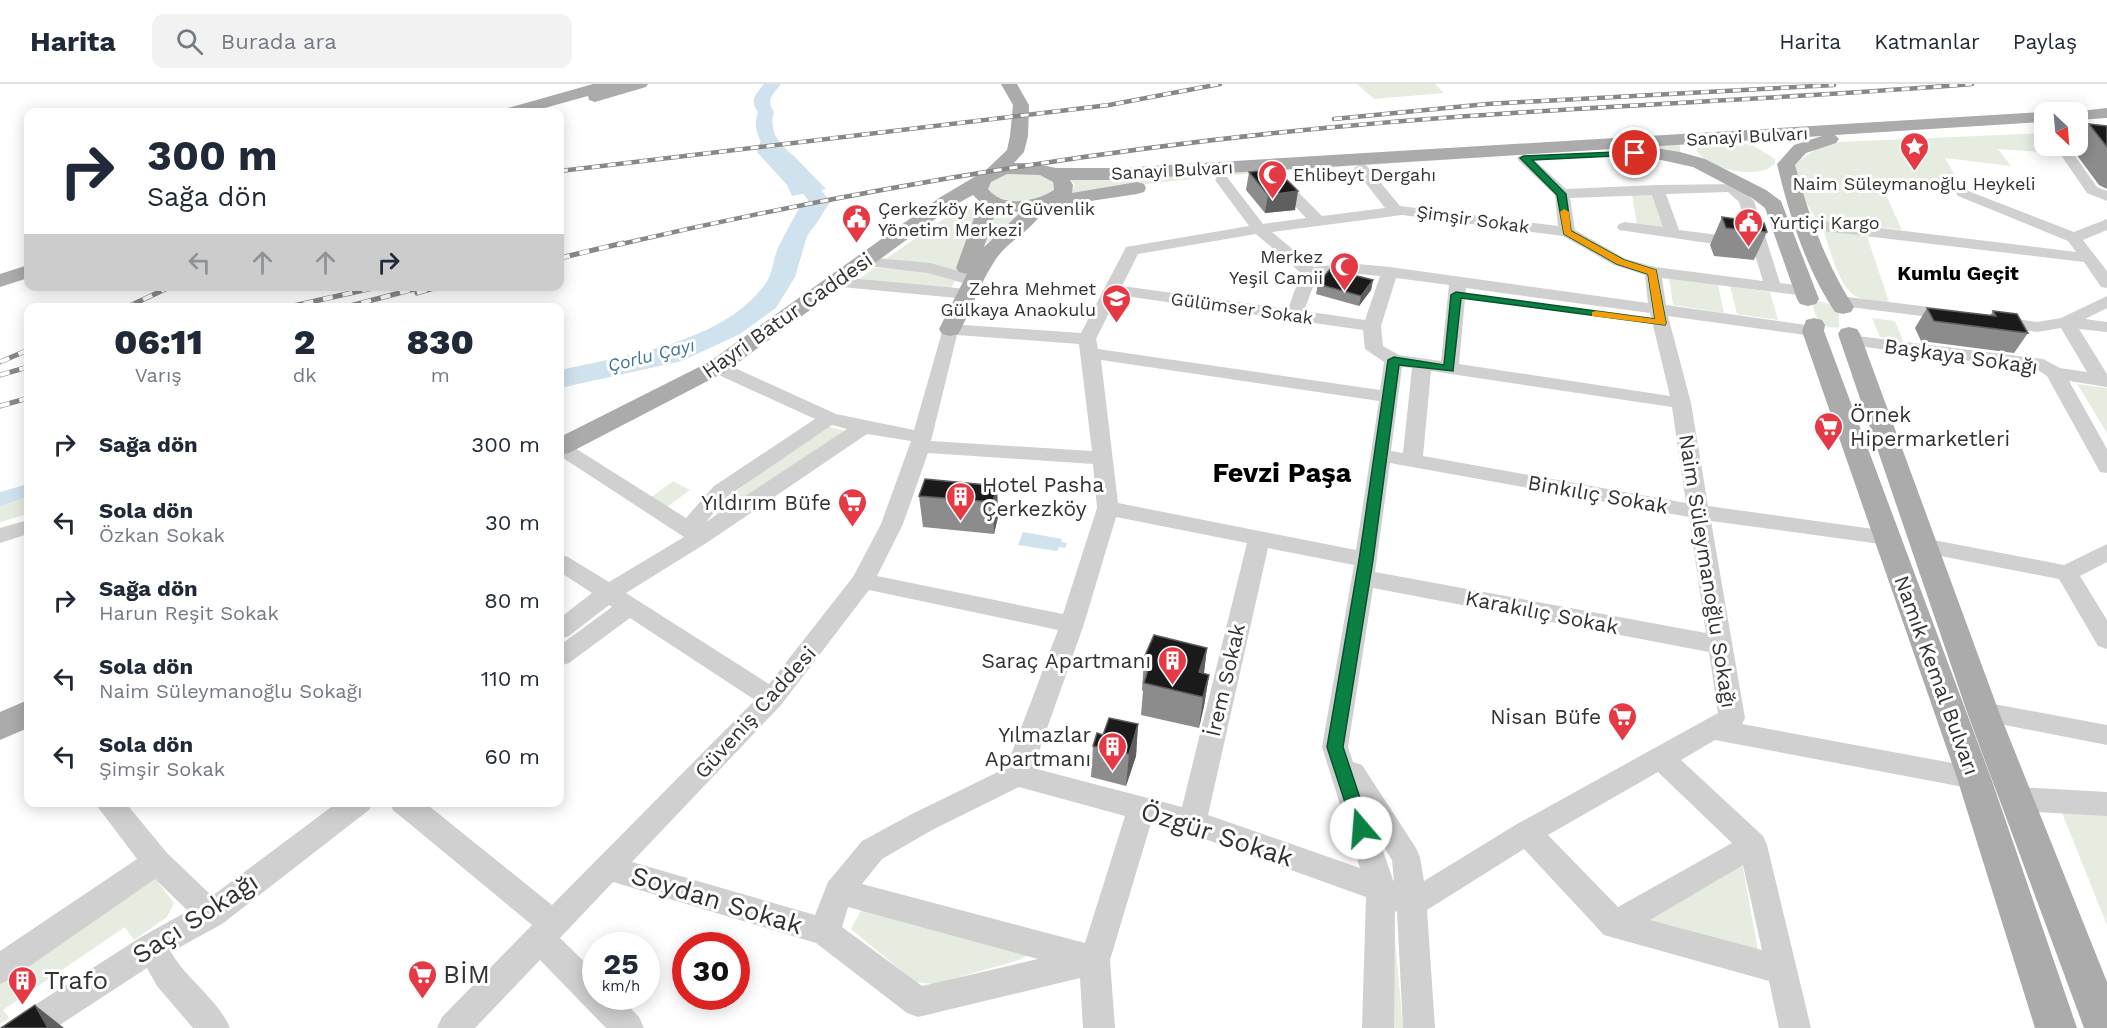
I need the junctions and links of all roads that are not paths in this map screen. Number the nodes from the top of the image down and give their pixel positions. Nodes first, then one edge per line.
1 (611, 84) edge
2 (640, 84) edge
3 (1009, 84) edge
4 (1020, 84) edge
5 (528, 108) edge
6 (558, 108) edge
7 (2107, 113) edge
8 (2088, 114) edge
9 (2034, 118) edge
10 (2107, 121) edge
11 (2088, 122) edge
12 (2034, 125) edge
13 (1711, 137) junction
14 (2069, 156) edge
15 (1524, 158) junction
16 (1699, 163) junction
17 (1786, 164) junction
18 (1361, 168) junction
19 (1053, 174) junction
20 (1273, 175) junction
21 (986, 178) junction
22 (1222, 180) junction
23 (1657, 189) junction
24 (1963, 193) dead end
25 (1562, 194) junction
26 (2107, 197) edge
27 (993, 202) junction
28 (1042, 203) junction
29 (1396, 211) junction
30 (1318, 221) junction
31 (1806, 224) junction
32 (2107, 224) edge
33 (1623, 227) junction
34 (1259, 229) junction
35 (1567, 232) junction
36 (1673, 234) junction
37 (2074, 238) junction
38 (1760, 245) junction
39 (885, 246) junction
40 (2087, 258) junction
41 (865, 262) junction
42 (24, 263) edge
43 (0, 272) edge
44 (24, 272) edge
45 (1310, 272) junction
46 (1390, 272) junction
47 (1653, 272) junction
48 (0, 281) edge
49 (837, 282) junction
50 (2107, 283) edge
51 (960, 286) junction
52 (1457, 288) junction
53 (1111, 289) junction
54 (1800, 299) junction
55 (2107, 301) edge
56 (1842, 309) junction
57 (1294, 315) junction
58 (1659, 317) junction
59 (2066, 322) junction
60 (2020, 324) junction
61 (1372, 326) junction
62 (2107, 327) edge
63 (950, 329) junction
64 (1088, 346) junction
65 (1394, 360) junction
66 (1422, 365) junction
67 (717, 367) junction
68 (1449, 369) junction
69 (2049, 369) junction
70 (2104, 381) edge
71 (1389, 397) junction
72 (1681, 403) junction
73 (829, 418) junction
74 (863, 427) junction
75 (921, 441) junction
76 (564, 445) edge
77 (564, 450) edge
78 (1381, 455) junction
79 (1103, 458) junction
80 (1413, 461) junction
81 (2107, 467) edge
82 (1108, 508) junction
83 (1699, 512) junction
84 (24, 528) edge
85 (694, 533) junction
86 (0, 536) edge
87 (1259, 538) junction
88 (1888, 538) junction
89 (1923, 546) junction
90 (2107, 552) edge
91 (564, 565) edge
92 (1365, 569) junction
93 (2067, 573) junction
94 (863, 580) junction
95 (607, 594) junction
96 (630, 606) junction
97 (1072, 624) junction
98 (564, 627) edge
99 (2107, 640) edge
100 (1720, 645) junction
101 (564, 654) edge
102 (772, 698) junction
103 (1983, 712) junction
104 (24, 715) edge
105 (0, 727) edge
106 (1713, 729) junction
107 (2107, 735) edge
108 (1335, 747) junction
109 (1662, 759) junction
110 (1017, 775) junction
111 (1974, 778) junction
112 (2017, 799) junction
113 (2107, 804) edge
114 (112, 807) edge
115 (352, 807) edge
116 (409, 807) edge
117 (1141, 808) junction
118 (1192, 822) junction
119 (1527, 833) junction
120 (1753, 845) junction
121 (157, 862) junction
122 (609, 868) junction
123 (1381, 889) junction
124 (838, 891) junction
125 (1412, 904) junction
126 (211, 914) junction
127 (1615, 925) junction
128 (548, 931) junction
129 (825, 932) junction
130 (152, 947) junction
131 (1095, 960) junction
132 (0, 969) edge
133 (1781, 970) junction
134 (582, 976) edge
135 (611, 1010) edge
136 (27, 1028) edge
137 (214, 1028) edge
138 (453, 1028) edge
139 (628, 1028) edge
140 (1099, 1028) edge
141 (1378, 1028) edge
142 (1419, 1028) edge
143 (1795, 1028) edge
144 (2056, 1028) edge
145 (2104, 1028) edge

1 - 5 main road
2 - 6 main road
3 - 21 main road
4 - 19 main road
7 - 8 main road
9 - 13 main road, Sanayi Bulvarı
10 - 11 main road
12 - 17 main road, Sanayi Bulvarı
13 - 16 main road
13 - 17 main road
13 - 19 main road, Sanayi Bulvarı
14 - 26 street
15 - 16 main road, Sanayi Bulvarı
15 - 18 main road, Sanayi Bulvarı
15 - 25 street
16 - 17 main road, Sanayi Bulvarı
16 - 54 main road, Namık Kemal Bulvarı
17 - 31 main road, Namık Kemal Bulvarı
18 - 20 main road, Sanayi Bulvarı
18 - 29 street
19 - 21 main road, Sanayi Bulvarı
19 - 28 main road, Güveniş Caddesi
20 - 22 main road, Sanayi Bulvarı
20 - 30 street
21 - 27 main road
21 - 39 main road, Hayri Batur Caddesi
22 - 28 main road, Sanayi Bulvarı
22 - 34 street
23 - 33 street
23 - 36 street
23 - 38 street
24 - 37 street
25 - 33 street
25 - 35 street
27 - 28 main road, Sanayi Bulvarı
27 - 39 main road, Hayri Batur Caddesi
27 - 51 main road, Güveniş Caddesi
28 - 63 main road, Güveniş Caddesi
29 - 30 street, Şimşir Sokak
29 - 35 street, Şimşir Sokak
30 - 34 street, Şimşir Sokak
31 - 40 street
31 - 56 main road, Namık Kemal Bulvarı
32 - 37 street
33 - 35 street, Şimşir Sokak
33 - 36 street
33 - 47 street, Şimşir Sokak
34 - 45 street
34 - 53 street, Şimşir Sokak
36 - 38 street
37 - 40 street
38 - 54 street
39 - 41 main road, Hayri Batur Caddesi
40 - 50 street
41 - 49 main road, Hayri Batur Caddesi
41 - 51 street
42 - 43 main road
44 - 48 main road
45 - 46 street
45 - 57 street
46 - 52 street
46 - 61 street
47 - 54 street, Şimşir Sokak
47 - 58 street, Naim Süleymanoğlu Sokağı
49 - 51 street
49 - 67 main road, Hayri Batur Caddesi
51 - 63 main road, Güveniş Caddesi
52 - 58 street
52 - 68 street
53 - 57 street, Gülümser Sokak
53 - 64 street
54 - 56 main road
54 - 56 main road
54 - 58 street
54 - 88 main road, Namık Kemal Bulvarı
55 - 59 street
56 - 60 street
56 - 69 street, Başkaya Sokağı
56 - 89 main road, Namık Kemal Bulvarı
57 - 61 street, Gülümser Sokak
58 - 72 street, Naim Süleymanoğlu Sokağı
59 - 60 street
59 - 62 street
59 - 70 street
60 - 69 street
61 - 65 street
63 - 64 street
63 - 75 street, Güveniş Caddesi
64 - 71 street
64 - 79 street
65 - 66 street
65 - 71 street
66 - 68 street
66 - 80 street
67 - 73 street
67 - 76 main road, Hayri Batur Caddesi
68 - 72 street
69 - 70 street, Başkaya Sokağı
69 - 81 street
71 - 78 street
72 - 83 street, Naim Süleymanoğlu Sokağı
73 - 74 street
73 - 85 street
74 - 75 street
74 - 85 street
75 - 79 street
75 - 94 street, Güveniş Caddesi
77 - 85 street
78 - 80 street, Binkılıç Sokak
78 - 92 street
79 - 82 street
80 - 83 street, Binkılıç Sokak
82 - 87 street, Karakılıç Sokak
82 - 97 street
83 - 88 street, Binkılıç Sokak
83 - 100 street, Naim Süleymanoğlu Sokağı
84 - 86 street
85 - 95 street
87 - 92 street, Karakılıç Sokak
87 - 118 street, İrem Sokak
88 - 111 main road, Namık Kemal Bulvarı
89 - 93 street
89 - 103 main road, Namık Kemal Bulvarı
90 - 93 street
91 - 95 street
92 - 100 street, Karakılıç Sokak
92 - 108 street
93 - 99 street
94 - 97 street
94 - 102 street, Güveniş Caddesi
95 - 96 street
95 - 98 street
96 - 101 street
96 - 102 street
97 - 110 street
100 - 106 street, Naim Süleymanoğlu Sokağı
102 - 122 street, Güveniş Caddesi
103 - 107 street
103 - 112 main road, Namık Kemal Bulvarı
104 - 105 main road
106 - 109 street, Naim Süleymanoğlu Sokağı
106 - 111 street
108 - 123 street
108 - 125 street
109 - 119 street, Naim Süleymanoğlu Sokağı
109 - 120 street
110 - 117 street, Özgür Sokak
110 - 124 street
111 - 144 main road, Namık Kemal Bulvarı
112 - 113 street
112 - 145 main road, Namık Kemal Bulvarı
114 - 121 street
115 - 126 street, Saçı Sokağı
116 - 128 street
117 - 118 street, Özgür Sokak
117 - 131 street
118 - 123 street, Özgür Sokak
119 - 125 street, Naim Süleymanoğlu Sokağı
119 - 127 street
120 - 127 street
120 - 133 street
121 - 126 street
121 - 132 street
122 - 128 street, Güveniş Caddesi
122 - 129 street, Soydan Sokak
123 - 125 street, Özgür Sokak
123 - 141 street
124 - 129 street
124 - 131 street
125 - 142 street
126 - 130 street, Saçı Sokağı
127 - 133 street
128 - 134 street
128 - 138 street, Güveniş Caddesi
129 - 131 street
130 - 136 street, Saçı Sokağı
130 - 137 street
131 - 140 street
133 - 143 street
135 - 139 street

